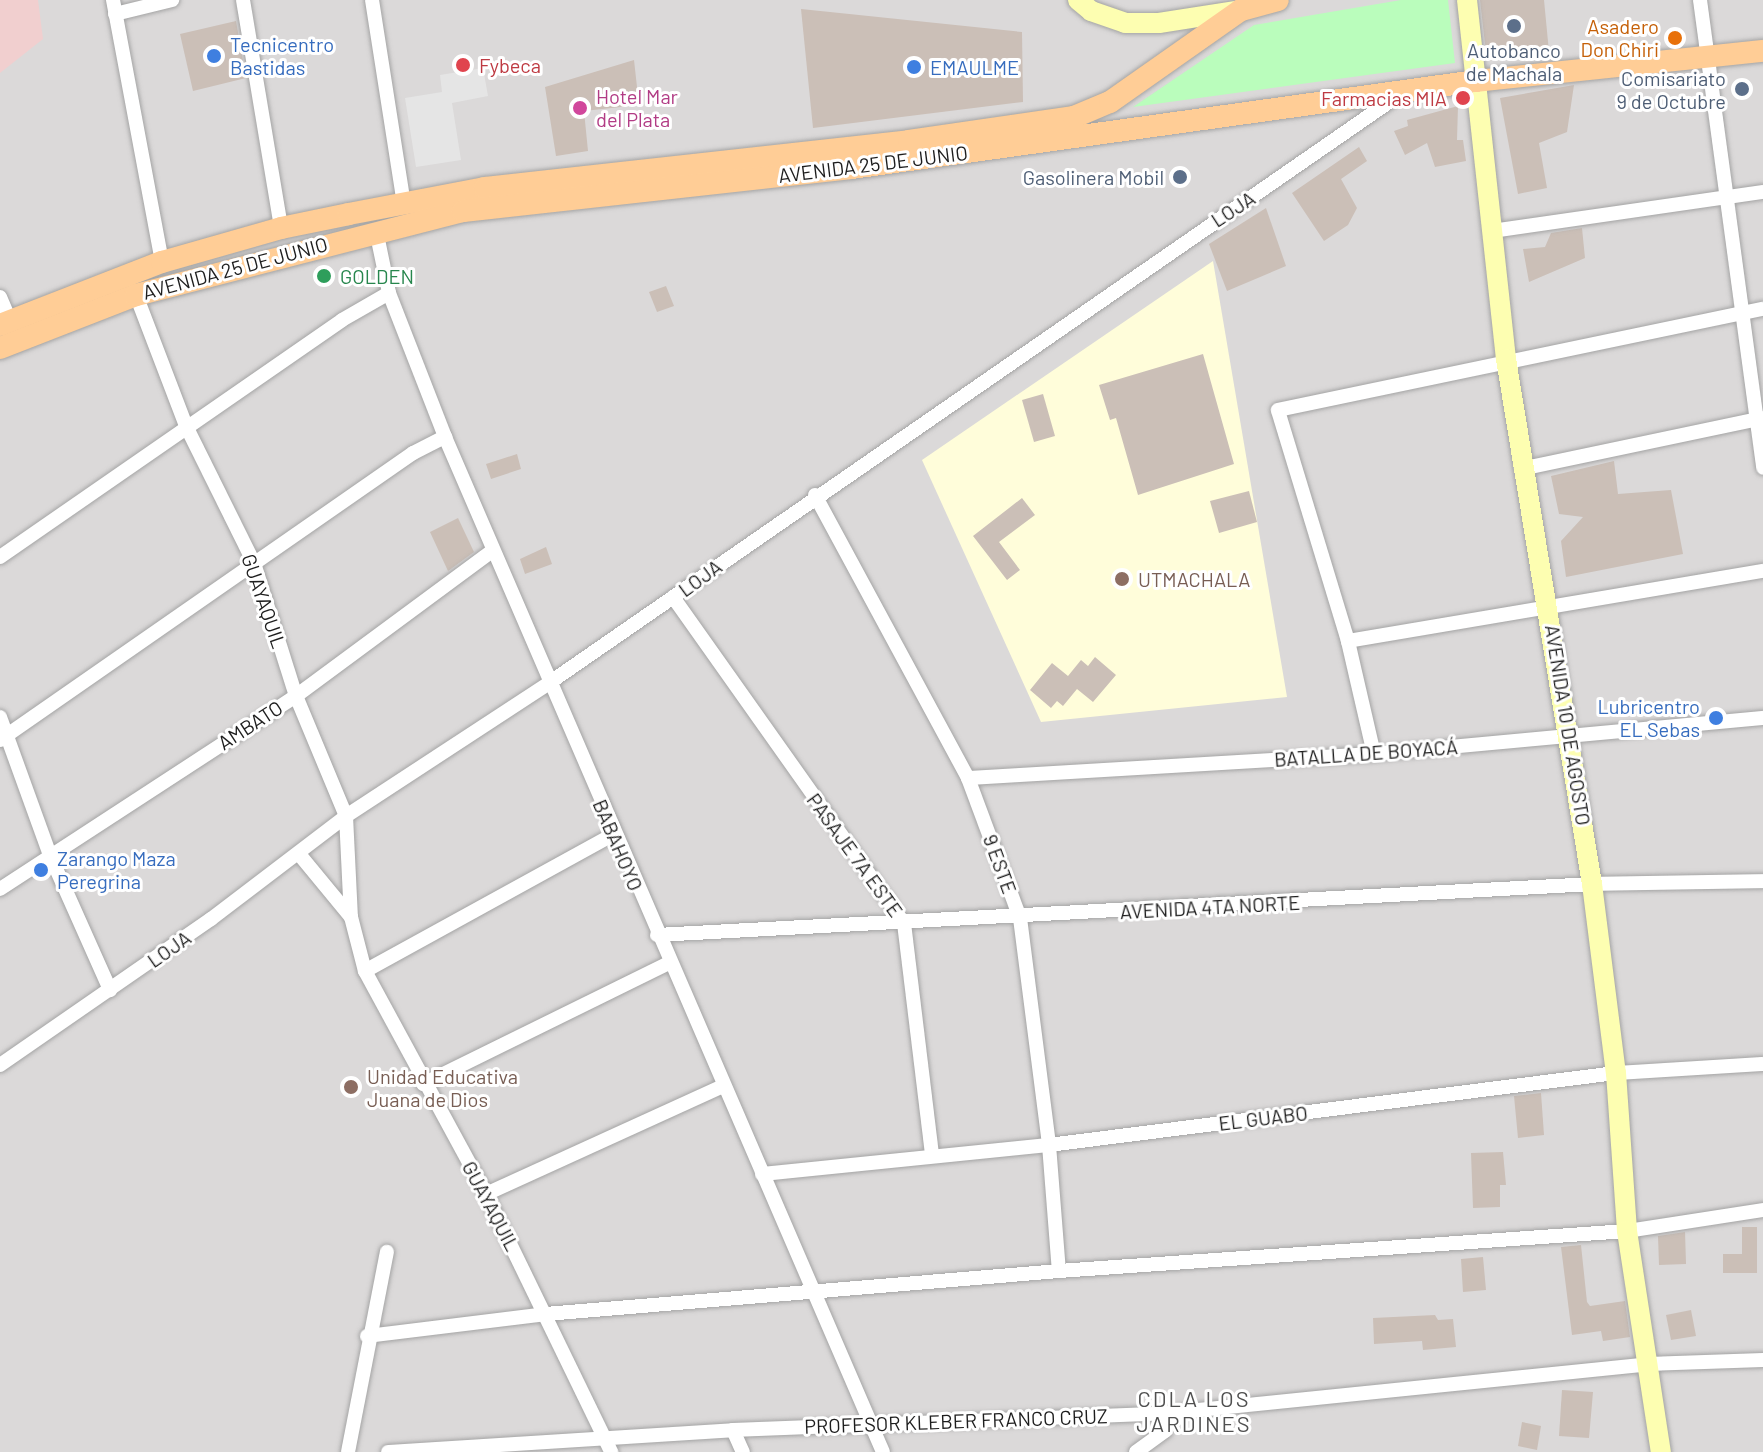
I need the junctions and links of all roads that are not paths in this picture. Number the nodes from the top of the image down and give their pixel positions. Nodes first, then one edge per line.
1 (172, 0) edge
2 (243, 0) edge
3 (372, 0) edge
4 (1078, 0) edge
5 (1278, 0) edge
6 (1467, 0) edge
7 (1700, 0) edge
8 (114, 7) edge
9 (1241, 10) junction
10 (1763, 51) edge
11 (1706, 58) junction
12 (1476, 81) junction
13 (1402, 93) junction
14 (1763, 192) edge
15 (1725, 198) junction
16 (404, 204) junction
17 (281, 228) junction
18 (376, 230) junction
19 (1492, 231) junction
20 (162, 262) junction
21 (389, 293) junction
22 (136, 295) junction
23 (0, 297) edge
24 (1763, 309) edge
25 (1744, 312) junction
26 (5, 323) edge
27 (0, 348) edge
28 (1506, 359) junction
29 (1760, 419) edge
30 (186, 426) junction
31 (445, 437) junction
32 (1763, 468) edge
33 (1521, 469) junction
34 (815, 495) junction
35 (493, 550) junction
36 (0, 557) edge
37 (254, 563) junction
38 (1763, 571) edge
39 (673, 597) junction
40 (1549, 603) junction
41 (1348, 641) junction
42 (549, 683) junction
43 (296, 696) junction
44 (0, 717) edge
45 (1763, 718) edge
46 (1569, 736) junction
47 (3, 738) edge
48 (1374, 754) junction
49 (968, 778) junction
50 (346, 816) junction
51 (614, 834) junction
52 (299, 854) junction
53 (50, 855) junction
54 (1763, 881) edge
55 (1592, 884) junction
56 (0, 889) edge
57 (351, 917) junction
58 (1020, 918) junction
59 (904, 923) junction
60 (657, 935) junction
61 (669, 963) junction
62 (365, 971) junction
63 (110, 990) junction
64 (1763, 1064) edge
65 (0, 1065) edge
66 (1616, 1073) junction
67 (423, 1084) junction
68 (721, 1087) junction
69 (1049, 1145) junction
70 (932, 1154) junction
71 (762, 1174) junction
72 (486, 1194) junction
73 (1763, 1210) edge
74 (1627, 1231) junction
75 (387, 1252) dead end
76 (1059, 1271) junction
77 (816, 1292) junction
78 (546, 1314) junction
79 (367, 1336) junction
80 (1763, 1360) edge
81 (1648, 1364) junction
82 (1159, 1414) junction
83 (872, 1425) junction
84 (733, 1430) junction
85 (604, 1437) junction
86 (348, 1452) edge
87 (388, 1452) edge
88 (611, 1452) edge
89 (743, 1452) edge
90 (883, 1452) edge
91 (1136, 1452) edge
92 (1661, 1452) edge

1 - 8 street
2 - 17 street
3 - 16 street
4 - 9 street
5 - 9 main road, AVENIDA 25 DE JUNIO
6 - 12 street, AVENIDA 10 DE AGOSTO
7 - 11 street
8 - 20 street
9 - 16 main road, AVENIDA 25 DE JUNIO
10 - 11 main road, AVENIDA 25 DE JUNIO
11 - 12 main road, AVENIDA 25 DE JUNIO
11 - 15 street
12 - 13 main road, AVENIDA 25 DE JUNIO
12 - 19 street, AVENIDA 10 DE AGOSTO
13 - 18 main road, AVENIDA 25 DE JUNIO
13 - 34 street, LOJA
14 - 15 street
15 - 19 street
15 - 25 street
16 - 17 main road, AVENIDA 25 DE JUNIO
17 - 20 main road, AVENIDA 25 DE JUNIO
18 - 21 street, BABAHOYO
18 - 22 main road, AVENIDA 25 DE JUNIO
19 - 28 street, AVENIDA 10 DE AGOSTO
20 - 26 main road, AVENIDA 25 DE JUNIO
21 - 30 street
21 - 31 street, BABAHOYO
22 - 27 main road, AVENIDA 25 DE JUNIO
22 - 30 street, GUAYAQUIL
23 - 26 street
24 - 25 street
25 - 28 street
25 - 29 street
28 - 33 street, AVENIDA 10 DE AGOSTO
28 - 41 street
29 - 32 street
29 - 33 street
30 - 36 street
30 - 37 street, GUAYAQUIL
31 - 35 street, BABAHOYO
31 - 37 street
33 - 40 street, AVENIDA 10 DE AGOSTO
34 - 39 street, LOJA
34 - 49 street, 9 ESTE
35 - 42 street, BABAHOYO
35 - 43 street, AMBATO
37 - 43 street, GUAYAQUIL
37 - 47 street
38 - 40 street
39 - 42 street, LOJA
39 - 59 street, PASAJE 7A ESTE
40 - 41 street
40 - 46 street, AVENIDA 10 DE AGOSTO
41 - 48 street
42 - 50 street, LOJA
42 - 51 street, BABAHOYO
43 - 50 street, GUAYAQUIL
43 - 53 street, AMBATO
44 - 47 street
45 - 46 street, BATALLA DE BOYACÁ
46 - 48 street, BATALLA DE BOYACÁ
46 - 55 street, AVENIDA 10 DE AGOSTO
47 - 53 street
48 - 49 street, BATALLA DE BOYACÁ
49 - 58 street, 9 ESTE
50 - 52 street, LOJA
50 - 57 street, GUAYAQUIL
51 - 60 street, BABAHOYO
51 - 62 street
52 - 57 street, GUAYAQUIL
52 - 63 street, LOJA
53 - 56 street, AMBATO
53 - 63 street
54 - 55 street, AVENIDA 4TA NORTE
55 - 58 street, AVENIDA 4TA NORTE
55 - 66 street, AVENIDA 10 DE AGOSTO
57 - 62 street, GUAYAQUIL
58 - 59 street, AVENIDA 4TA NORTE
58 - 69 street, 9 ESTE
59 - 60 street, AVENIDA 4TA NORTE
59 - 70 street, PASAJE 7A ESTE
60 - 61 street, BABAHOYO
61 - 67 street
61 - 68 street, BABAHOYO
62 - 67 street, GUAYAQUIL
63 - 65 street, LOJA
64 - 66 street, EL GUABO
66 - 69 street, EL GUABO
66 - 74 street, AVENIDA 10 DE AGOSTO
67 - 72 street, GUAYAQUIL
68 - 71 street, BABAHOYO
68 - 72 street
69 - 70 street, EL GUABO
69 - 76 street, 9 ESTE
70 - 71 street, EL GUABO
71 - 77 street, BABAHOYO
72 - 78 street, GUAYAQUIL
73 - 74 street
74 - 76 street
74 - 81 street, AVENIDA 10 DE AGOSTO
75 - 79 street
76 - 77 street
77 - 78 street
77 - 83 street, BABAHOYO
78 - 79 street
78 - 85 street, GUAYAQUIL
79 - 86 street
80 - 81 street, PROFESOR KLEBER FRANCO CRUZ
81 - 82 street, PROFESOR KLEBER FRANCO CRUZ
81 - 92 street, AVENIDA 10 DE AGOSTO
82 - 83 street, PROFESOR KLEBER FRANCO CRUZ
82 - 91 street
83 - 84 street, PROFESOR KLEBER FRANCO CRUZ
83 - 90 street, BABAHOYO
84 - 85 street, PROFESOR KLEBER FRANCO CRUZ
84 - 89 street
85 - 87 street, PROFESOR KLEBER FRANCO CRUZ
85 - 88 street, GUAYAQUIL

